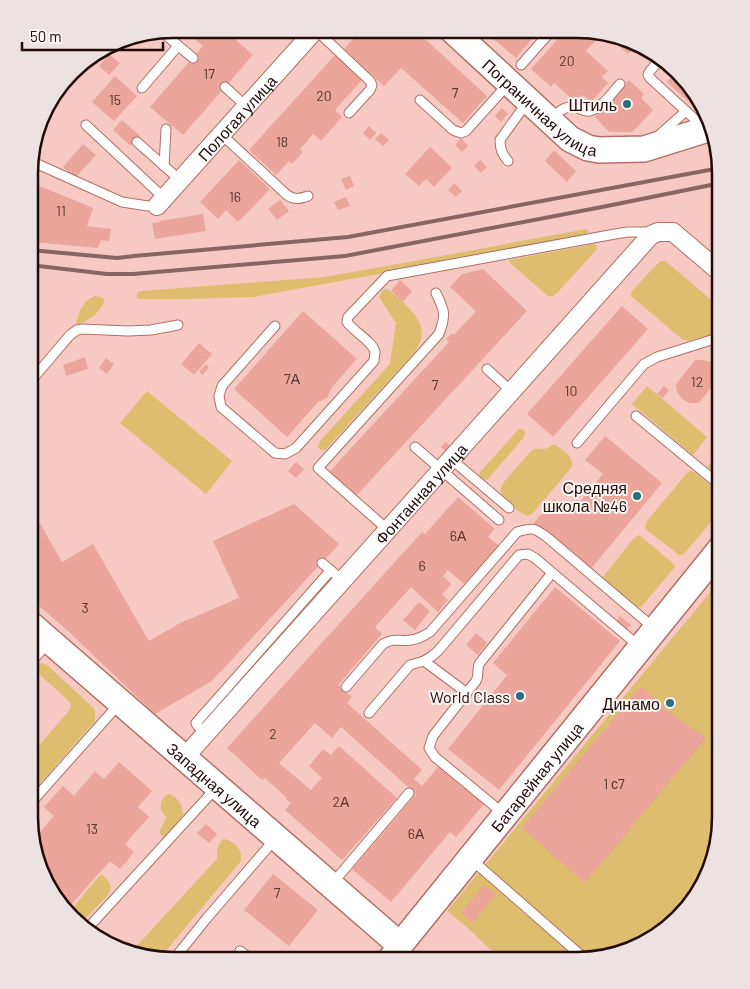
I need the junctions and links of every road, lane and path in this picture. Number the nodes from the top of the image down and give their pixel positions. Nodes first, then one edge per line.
1 (169, 38) edge
2 (305, 38) edge
3 (319, 38) edge
4 (463, 38) edge
5 (545, 38) edge
6 (178, 46) junction
7 (193, 58) dead end
8 (657, 63) edge
9 (515, 74) junction
10 (620, 84) dead end
11 (226, 87) dead end
12 (142, 88) dead end
13 (420, 100) dead end
14 (529, 101) junction
15 (247, 106) junction
16 (686, 111) junction
17 (349, 113) dead end
18 (550, 120) junction
19 (703, 123) edge
20 (86, 125) dead end
21 (166, 129) dead end
22 (705, 130) edge
23 (221, 134) junction
24 (137, 142) dead end
25 (644, 149) junction
26 (508, 161) dead end
27 (38, 164) edge
28 (164, 166) junction
29 (180, 180) junction
30 (308, 196) dead end
31 (160, 202) junction
32 (658, 232) junction
33 (712, 258) edge
34 (436, 293) dead end
35 (178, 325) dead end
36 (275, 326) dead end
37 (712, 340) edge
38 (487, 369) dead end
39 (38, 373) edge
40 (511, 391) junction
41 (636, 416) dead end
42 (576, 443) dead end
43 (415, 447) dead end
44 (446, 464) junction
45 (712, 479) edge
46 (509, 508) dead end
47 (499, 520) dead end
48 (388, 530) junction
49 (712, 559) edge
50 (322, 563) dead end
51 (552, 573) junction
52 (337, 576) junction
53 (38, 631) edge
54 (648, 638) junction
55 (50, 641) junction
56 (38, 655) edge
57 (424, 661) junction
58 (346, 687) dead end
59 (466, 693) junction
60 (119, 701) junction
61 (369, 713) dead end
62 (184, 758) junction
63 (217, 786) junction
64 (409, 793) dead end
65 (38, 795) edge
66 (505, 815) junction
67 (276, 838) junction
68 (470, 858) junction
69 (331, 885) junction
70 (91, 924) edge
71 (181, 952) edge
72 (394, 952) edge
73 (578, 952) edge

1 - 6 lane
2 - 15 street, Пологая улица
3 - 17 lane
4 - 9 main road, Пограничная улица
5 - 9 lane
6 - 7 lane
6 - 12 lane
8 - 16 lane
9 - 13 lane
9 - 14 main road, Пограничная улица
10 - 18 lane
11 - 15 lane
14 - 18 main road, Пограничная улица
14 - 26 lane
15 - 23 street, Пологая улица
16 - 19 lane
16 - 25 lane
18 - 25 main road, Пограничная улица
20 - 31 lane
21 - 28 lane
22 - 25 main road
23 - 29 street, Пологая улица
23 - 30 lane
24 - 28 lane
27 - 31 lane
28 - 29 lane
29 - 31 street, Пологая улица
32 - 33 street
32 - 36 lane
32 - 40 street, Фонтанная улица
34 - 48 lane
35 - 39 lane
37 - 42 lane
38 - 40 lane
40 - 44 street, Фонтанная улица
41 - 45 lane
43 - 44 lane
44 - 46 lane
44 - 47 lane
44 - 48 street, Фонтанная улица
48 - 52 street, Фонтанная улица
49 - 54 main road, Батарейная улица
50 - 52 lane
51 - 54 lane
51 - 57 lane
51 - 59 lane
52 - 62 street, Фонтанная улица
53 - 55 main road, Западная улица
54 - 58 lane
54 - 66 main road, Батарейная улица
55 - 56 lane
55 - 60 main road, Западная улица
57 - 59 lane
57 - 61 lane
59 - 66 lane
60 - 62 main road, Западная улица
60 - 65 lane
62 - 63 main road, Западная улица
63 - 67 main road, Западная улица
63 - 70 lane
64 - 69 lane
66 - 68 main road, Батарейная улица
67 - 69 main road, Западная улица
67 - 71 lane
68 - 72 main road, Батарейная улица
68 - 73 lane
69 - 72 main road, Западная улица

